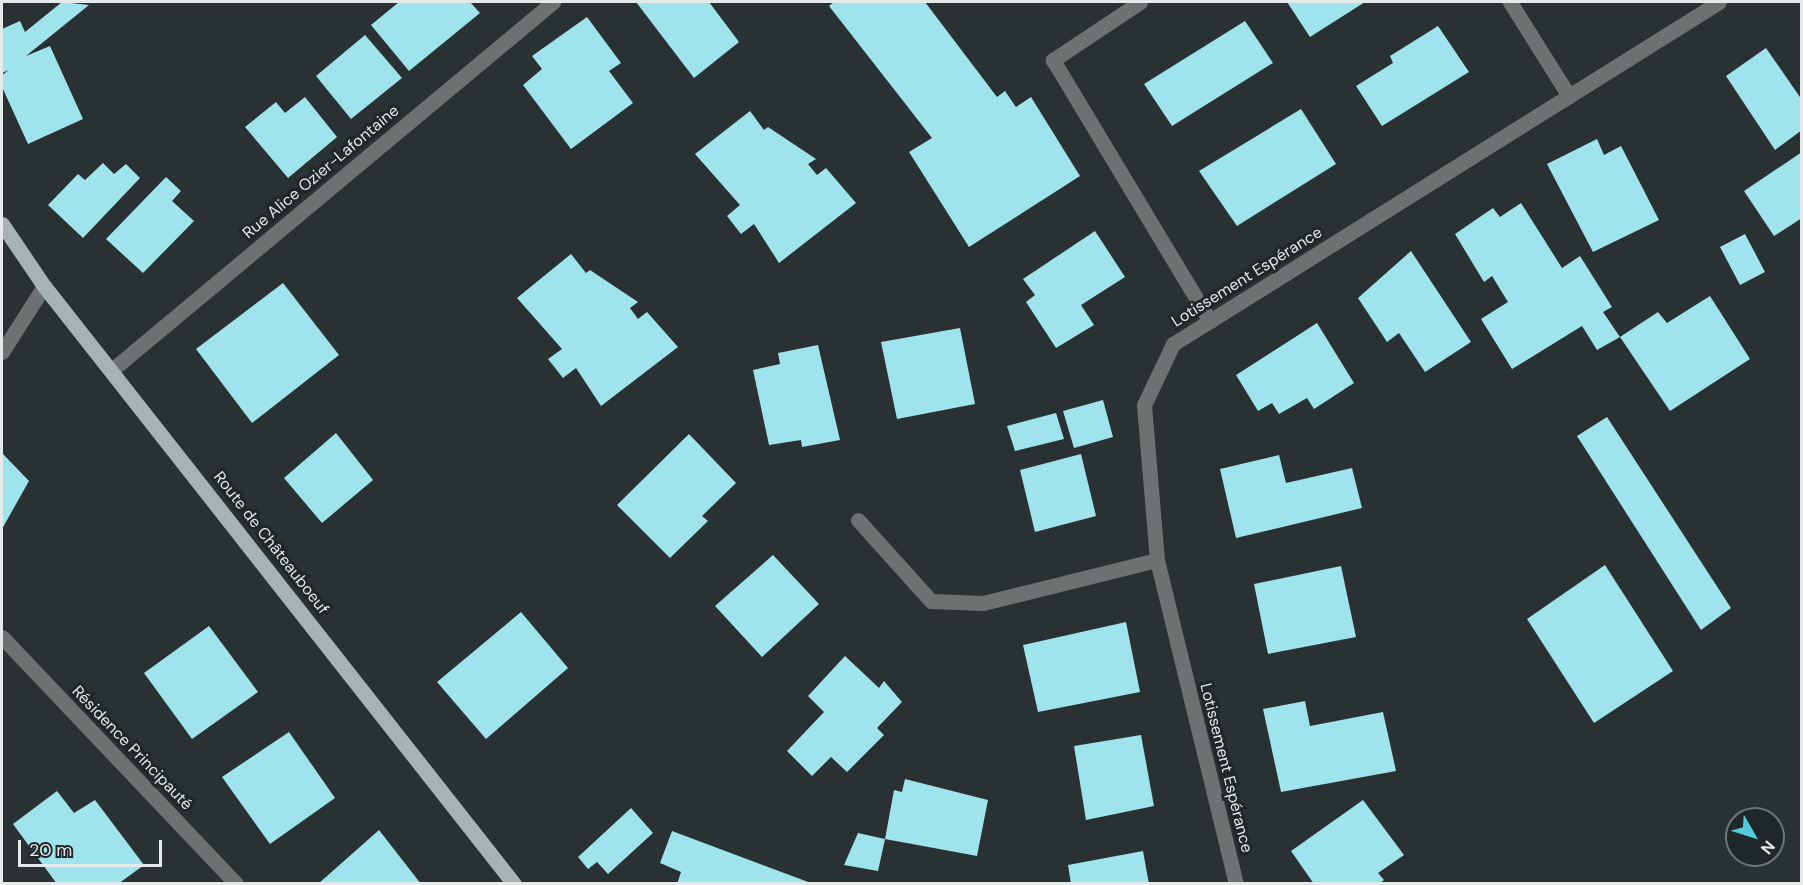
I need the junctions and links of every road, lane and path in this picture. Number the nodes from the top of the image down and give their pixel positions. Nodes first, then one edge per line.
1 (553, 2) edge
2 (1140, 2) edge
3 (1510, 2) edge
4 (1719, 2) edge
5 (1569, 96) junction
6 (2, 224) edge
7 (44, 286) junction
8 (1210, 321) junction
9 (2, 352) edge
10 (113, 369) junction
11 (858, 520) dead end
12 (1157, 560) junction
13 (2, 637) edge
14 (236, 884) edge
15 (514, 884) edge
16 (1236, 884) edge

1 - 10 street, Rue Alice Ozier-Lafontaine
2 - 8 street
3 - 5 street
4 - 5 street, Lotissement Espérance
5 - 8 street, Lotissement Espérance
6 - 7 main road, Route de Châteauboeuf
7 - 9 street
7 - 10 main road, Route de Châteauboeuf
8 - 12 street, Lotissement Espérance
10 - 15 main road, Route de Châteauboeuf
11 - 12 street
12 - 16 street, Lotissement Espérance
13 - 14 street, Résidence Principauté

